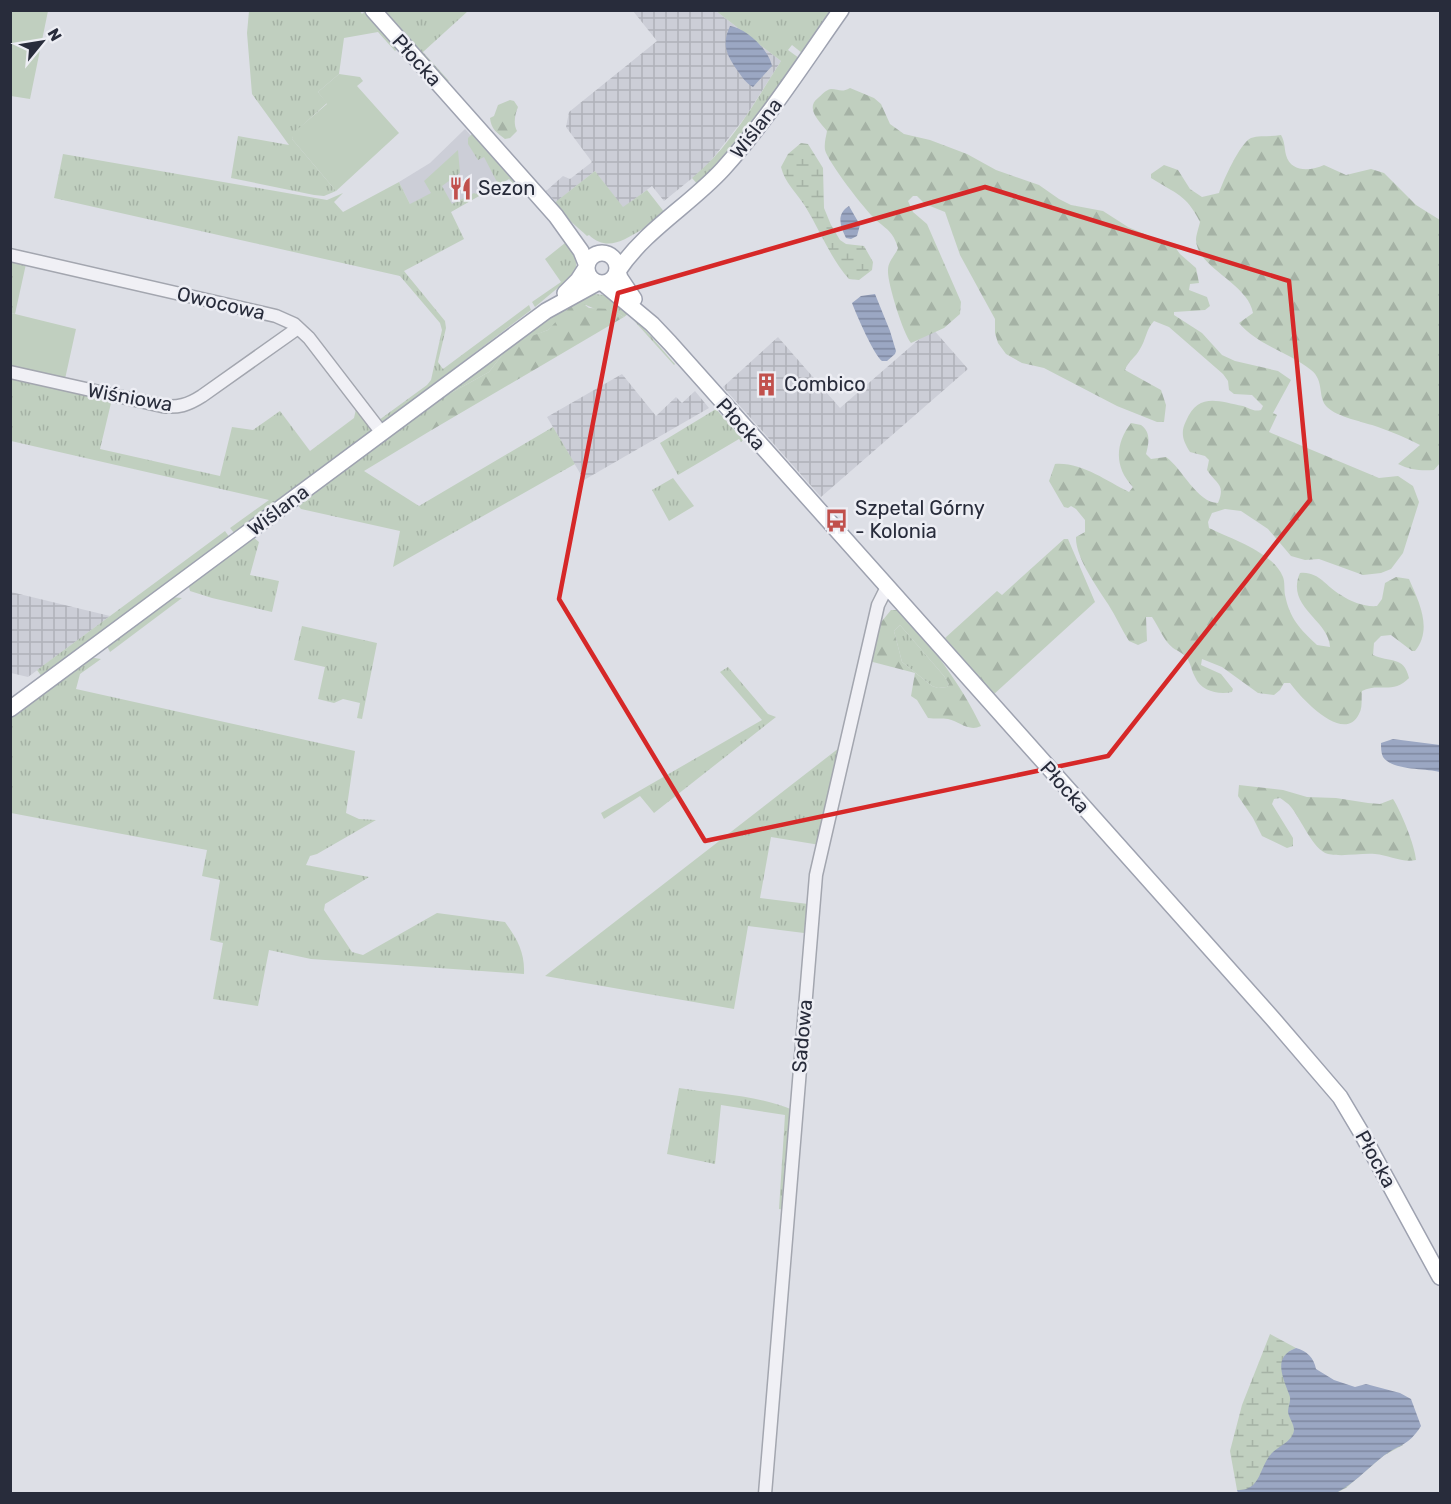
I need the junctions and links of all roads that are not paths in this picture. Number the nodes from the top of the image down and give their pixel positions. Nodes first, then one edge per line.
1 (373, 10) edge
2 (841, 10) edge
3 (556, 216) junction
4 (655, 230) junction
5 (606, 254) junction
6 (10, 255) edge
7 (587, 266) junction
8 (618, 271) junction
9 (601, 283) junction
10 (546, 311) junction
11 (652, 324) junction
12 (298, 328) junction
13 (10, 372) edge
14 (382, 434) junction
15 (887, 587) junction
16 (10, 709) edge
17 (1440, 1277) edge
18 (765, 1494) edge

1 - 3 main road, Płocka
2 - 4 main road, Wiślana
3 - 5 main road, Płocka
3 - 7 main road, Płocka
4 - 5 main road, Wiślana
4 - 8 main road, Wiślana
5 - 7 main road
5 - 8 main road
6 - 12 street, Owocowa
7 - 9 main road
7 - 10 main road, Wiślana
8 - 9 main road
8 - 11 main road, Płocka
9 - 10 main road, Wiślana
9 - 11 main road, Płocka
10 - 14 main road, Wiślana
11 - 15 main road, Płocka
12 - 13 street, Wiśniowa
12 - 14 street, Owocowa
14 - 16 main road, Wiślana
15 - 17 main road, Płocka
15 - 18 street, Sadowa

